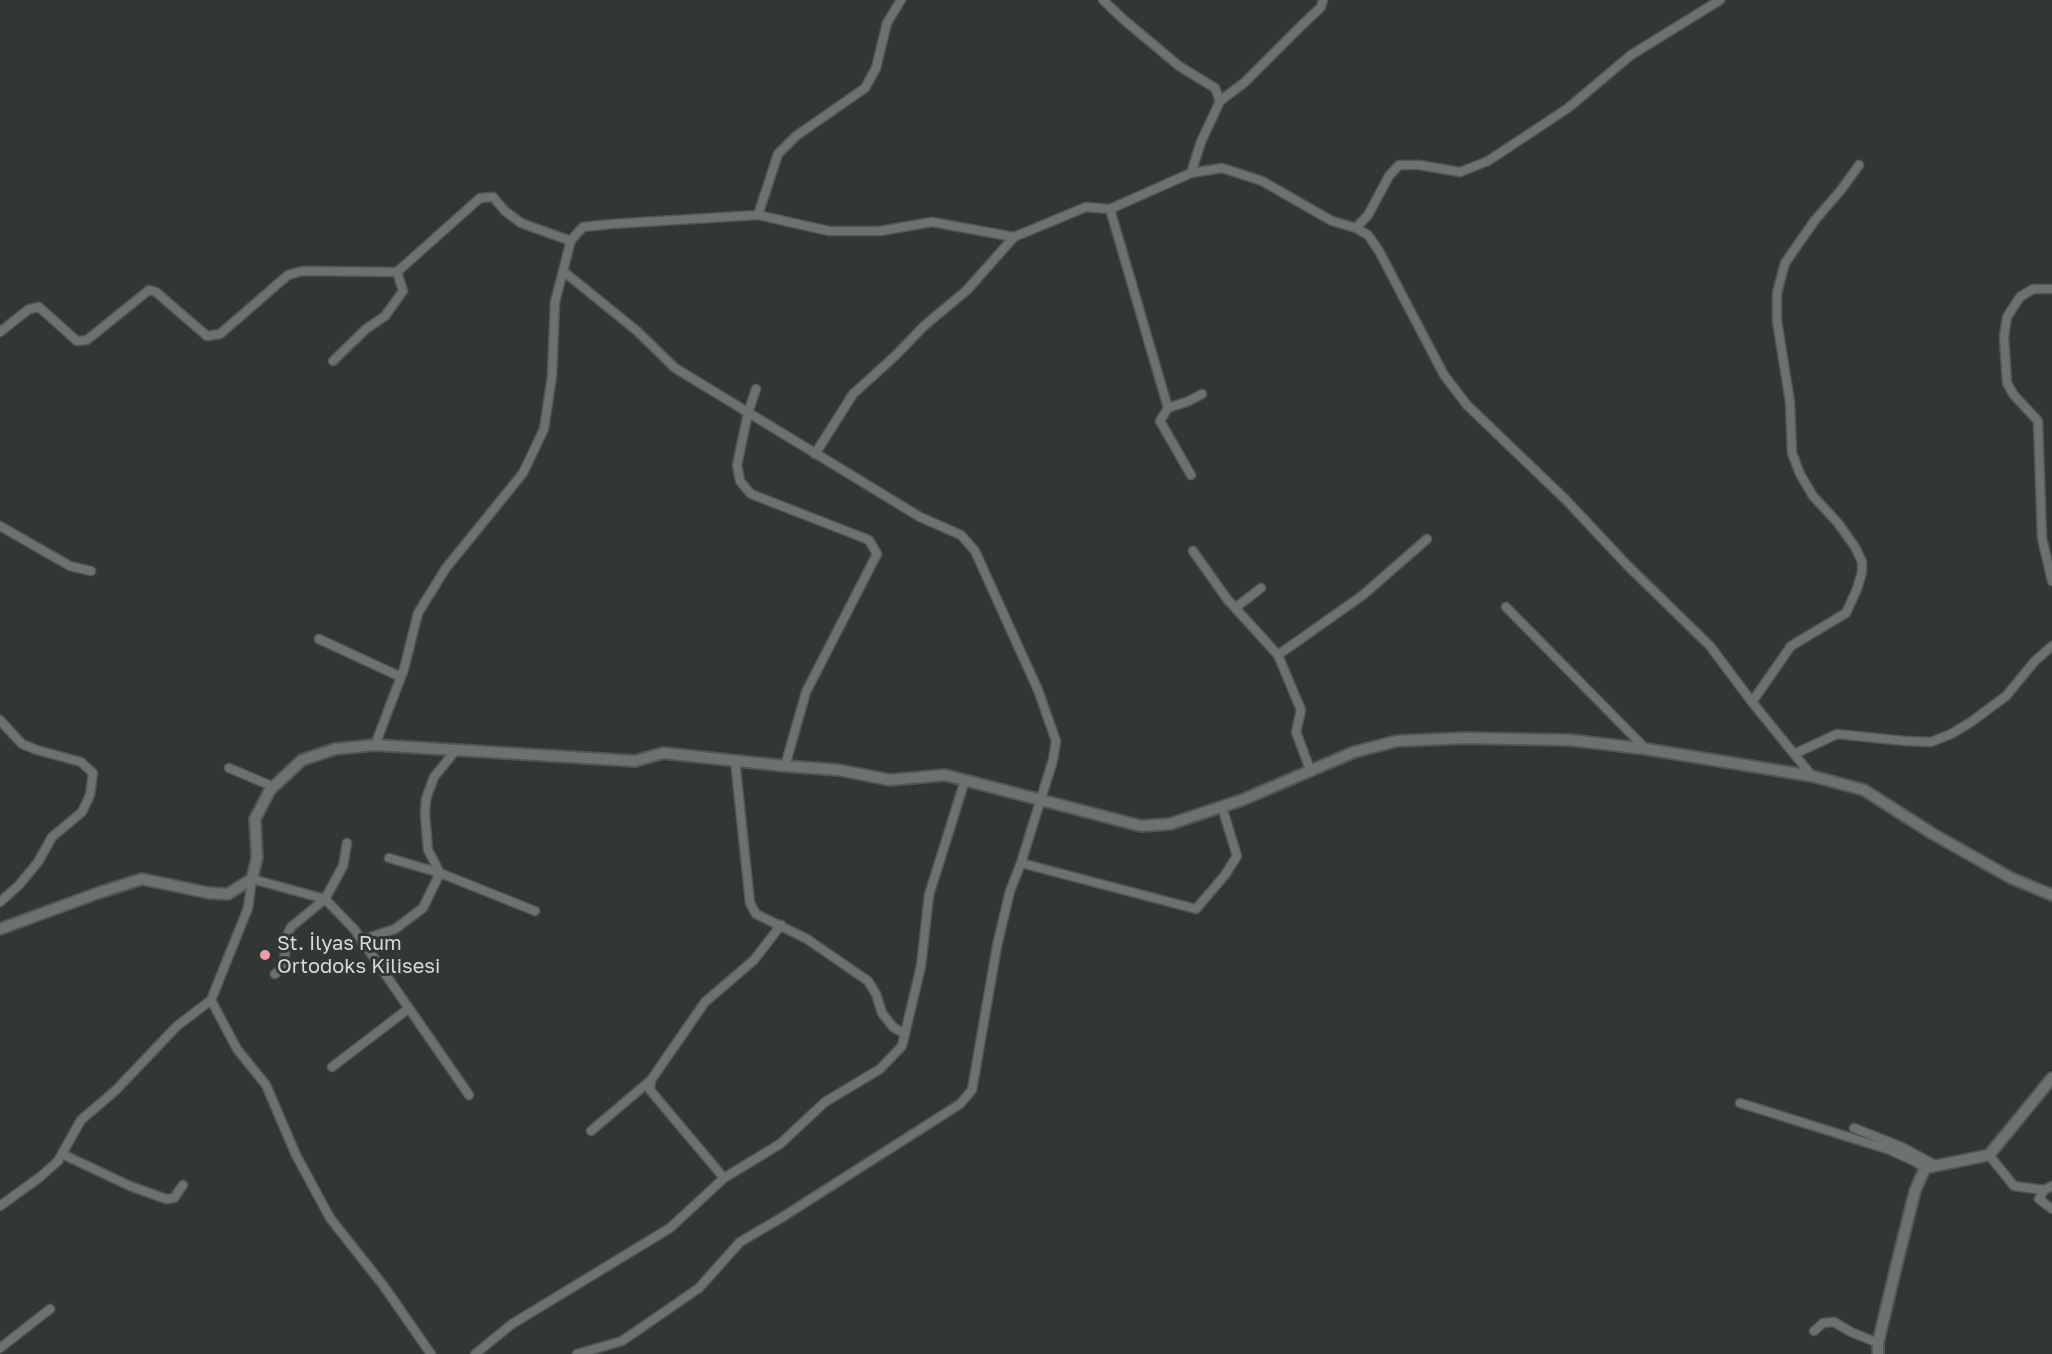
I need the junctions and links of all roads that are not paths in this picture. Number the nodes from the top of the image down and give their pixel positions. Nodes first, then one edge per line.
1 (901, 0) edge
2 (1103, 0) edge
3 (1323, 0) edge
4 (1720, 0) edge
5 (1220, 101) junction
6 (1859, 165) dead end
7 (1191, 172) junction
8 (1110, 209) junction
9 (758, 215) junction
10 (1356, 228) junction
11 (1014, 237) junction
12 (571, 242) junction
13 (397, 272) junction
14 (563, 272) junction
15 (2052, 289) edge
16 (0, 332) edge
17 (333, 361) dead end
18 (756, 389) dead end
19 (1202, 394) dead end
20 (1168, 408) junction
21 (748, 413) junction
22 (815, 454) junction
23 (1191, 475) dead end
24 (0, 526) edge
25 (1427, 539) dead end
26 (1193, 551) dead end
27 (91, 571) dead end
28 (2052, 581) edge
29 (1261, 588) dead end
30 (1506, 607) dead end
31 (1235, 608) junction
32 (319, 639) dead end
33 (2052, 646) edge
34 (1278, 655) junction
35 (401, 677) junction
36 (1752, 702) junction
37 (0, 720) edge
38 (375, 745) junction
39 (1646, 749) junction
40 (456, 750) junction
41 (1794, 754) junction
42 (735, 760) junction
43 (785, 766) junction
44 (229, 768) dead end
45 (1311, 772) junction
46 (1812, 776) junction
47 (965, 780) junction
48 (274, 787) junction
49 (1040, 800) junction
50 (1222, 807) junction
51 (348, 843) dead end
52 (389, 858) dead end
53 (1021, 863) junction
54 (440, 873) junction
55 (252, 879) junction
56 (2052, 895) edge
57 (325, 899) junction
58 (0, 902) edge
59 (535, 911) dead end
60 (781, 926) junction
61 (0, 928) edge
62 (361, 940) junction
63 (275, 974) dead end
64 (211, 1000) junction
65 (408, 1009) junction
66 (905, 1034) junction
67 (332, 1067) dead end
68 (2052, 1078) edge
69 (651, 1080) junction
70 (469, 1095) dead end
71 (1740, 1103) dead end
72 (1854, 1128) dead end
73 (591, 1131) dead end
74 (62, 1154) junction
75 (1989, 1155) junction
76 (1930, 1166) junction
77 (724, 1178) junction
78 (183, 1185) dead end
79 (2048, 1188) edge
80 (0, 1206) edge
81 (2052, 1209) edge
82 (50, 1309) dead end
83 (1814, 1330) dead end
84 (0, 1348) edge
85 (1878, 1348) edge
86 (430, 1354) edge
87 (475, 1354) edge
88 (577, 1354) edge
89 (1873, 1354) edge

1 - 9 street
2 - 5 street
3 - 5 street
4 - 10 street
5 - 7 street
6 - 36 street
7 - 8 street
7 - 10 street
8 - 11 street
8 - 20 street
9 - 11 street
9 - 12 street
10 - 36 street
11 - 22 street
12 - 13 street
12 - 14 street
13 - 16 street
13 - 17 street
14 - 21 street
14 - 35 street
15 - 28 street
18 - 21 street
19 - 20 street
20 - 23 street
21 - 22 street
21 - 43 street
22 - 49 street
24 - 27 street
25 - 34 street
26 - 31 street
29 - 31 street
30 - 39 street
31 - 34 street
32 - 35 street
33 - 41 street
34 - 45 street
35 - 38 street
36 - 41 street
37 - 58 street
38 - 40 street
38 - 48 street
39 - 45 street
39 - 46 street
40 - 42 street
40 - 54 street
41 - 46 street
42 - 43 street
42 - 60 street
43 - 47 street
44 - 48 street
45 - 50 street
46 - 56 street
47 - 49 street
47 - 66 street
48 - 55 street
49 - 50 street
49 - 53 street
50 - 53 street
51 - 57 street
52 - 54 street
53 - 88 street
54 - 59 street
54 - 62 street
55 - 57 street
55 - 61 street
55 - 64 street
57 - 62 street
57 - 63 street
60 - 66 street
60 - 69 street
62 - 65 street
64 - 74 street
64 - 86 street
65 - 67 street
65 - 70 street
66 - 77 street
68 - 75 street
69 - 73 street
69 - 77 street
71 - 76 street
72 - 76 street
74 - 78 street
74 - 80 street
75 - 76 street
75 - 79 street
76 - 85 street
77 - 87 street
79 - 81 street
82 - 84 street
83 - 85 street
85 - 89 street

